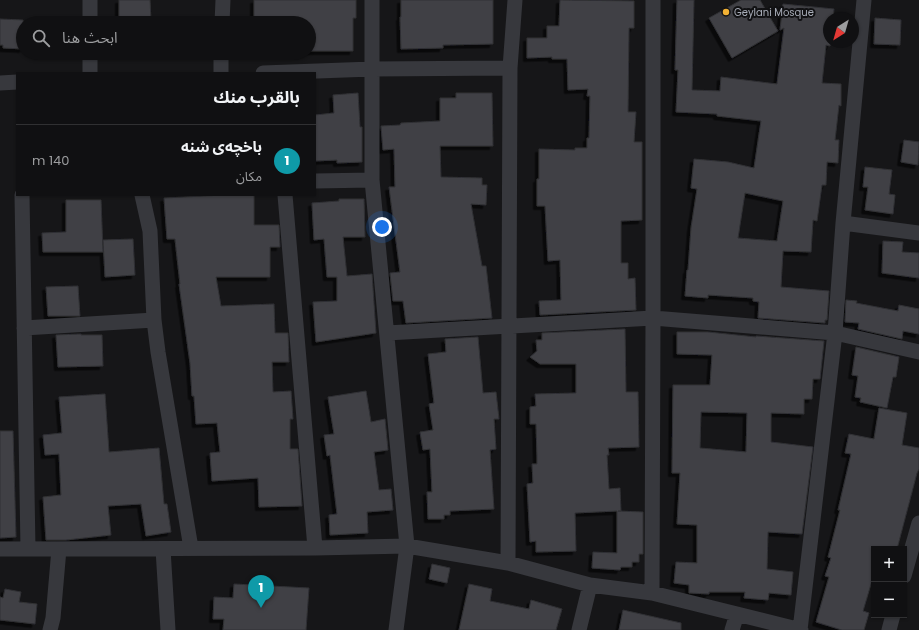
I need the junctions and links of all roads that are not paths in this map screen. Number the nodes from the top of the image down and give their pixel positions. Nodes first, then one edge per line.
1 (90, 0) edge
2 (223, 0) edge
3 (372, 0) edge
4 (515, 0) edge
5 (653, 0) edge
6 (864, 0) edge
7 (90, 16) edge
8 (222, 16) edge
9 (90, 60) edge
10 (221, 60) edge
11 (510, 68) junction
12 (372, 69) junction
13 (90, 72) edge
14 (220, 72) edge
15 (290, 72) edge
16 (16, 82) edge
17 (0, 83) edge
18 (372, 180) junction
19 (316, 181) edge
20 (22, 196) edge
21 (142, 196) edge
22 (285, 196) edge
23 (843, 223) junction
24 (919, 233) edge
25 (653, 318) junction
26 (154, 320) junction
27 (509, 327) junction
28 (24, 328) junction
29 (387, 333) junction
30 (835, 333) junction
31 (919, 352) edge
32 (919, 523) edge
33 (407, 546) junction
34 (191, 548) junction
35 (315, 548) junction
36 (0, 549) edge
37 (28, 549) junction
38 (60, 549) junction
39 (163, 549) junction
40 (508, 563) junction
41 (907, 565) edge
42 (590, 585) junction
43 (652, 593) junction
44 (737, 614) junction
45 (892, 618) edge
46 (50, 630) edge
47 (168, 630) edge
48 (396, 630) edge
49 (579, 630) edge
50 (732, 630) edge
51 (800, 630) edge
52 (889, 630) edge

1 - 7 street
2 - 8 street
3 - 12 street
4 - 11 street
5 - 25 street
6 - 23 street
9 - 13 street
10 - 14 street
11 - 12 street
11 - 27 street
12 - 15 street
12 - 18 street
16 - 17 street
18 - 19 street
18 - 29 street
20 - 28 street
21 - 26 street
22 - 35 street
23 - 24 street
23 - 30 street
25 - 27 street
25 - 30 street
25 - 43 street
26 - 28 street
26 - 34 street
27 - 29 street
27 - 40 street
28 - 37 street
29 - 33 street
30 - 31 street
30 - 51 street
32 - 41 street
33 - 35 street
33 - 40 street
33 - 48 street
34 - 35 street
34 - 39 street
36 - 37 street
37 - 38 street
38 - 39 street
38 - 46 street
39 - 47 street
40 - 42 street
42 - 43 street
42 - 49 street
43 - 44 street
44 - 50 street
44 - 51 street
45 - 52 street

